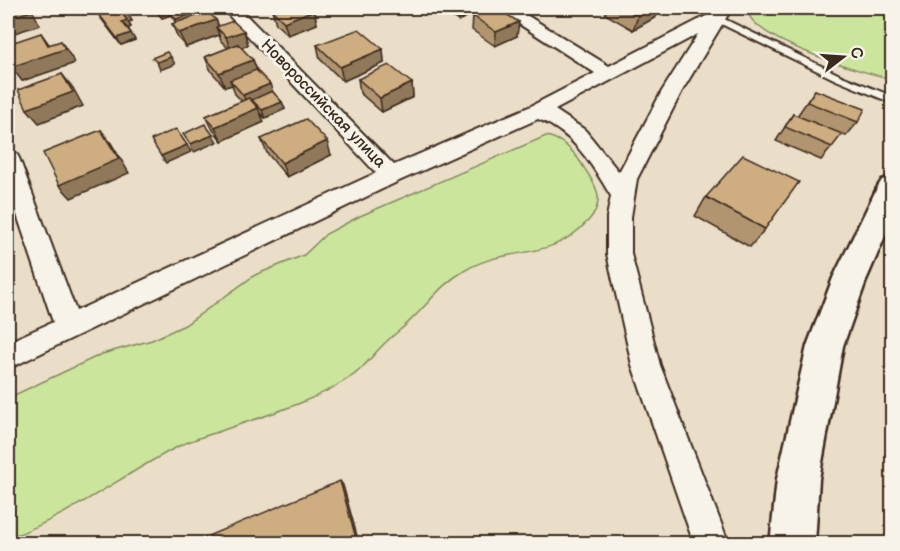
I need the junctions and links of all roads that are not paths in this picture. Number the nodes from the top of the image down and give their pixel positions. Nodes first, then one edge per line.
1 (231, 8) edge
2 (505, 8) edge
3 (720, 13) edge
4 (609, 74) junction
5 (892, 100) edge
6 (538, 111) junction
7 (8, 158) edge
8 (391, 175) junction
9 (892, 188) edge
10 (623, 196) junction
11 (68, 327) junction
12 (8, 356) edge
13 (712, 543) edge
14 (792, 543) edge

1 - 8 street, Новороссийская улица
2 - 4 street
3 - 4 street
3 - 5 lane
3 - 10 street
4 - 6 street
6 - 8 street
6 - 10 street
7 - 11 street
8 - 11 street
9 - 14 street
10 - 13 street
11 - 12 street

